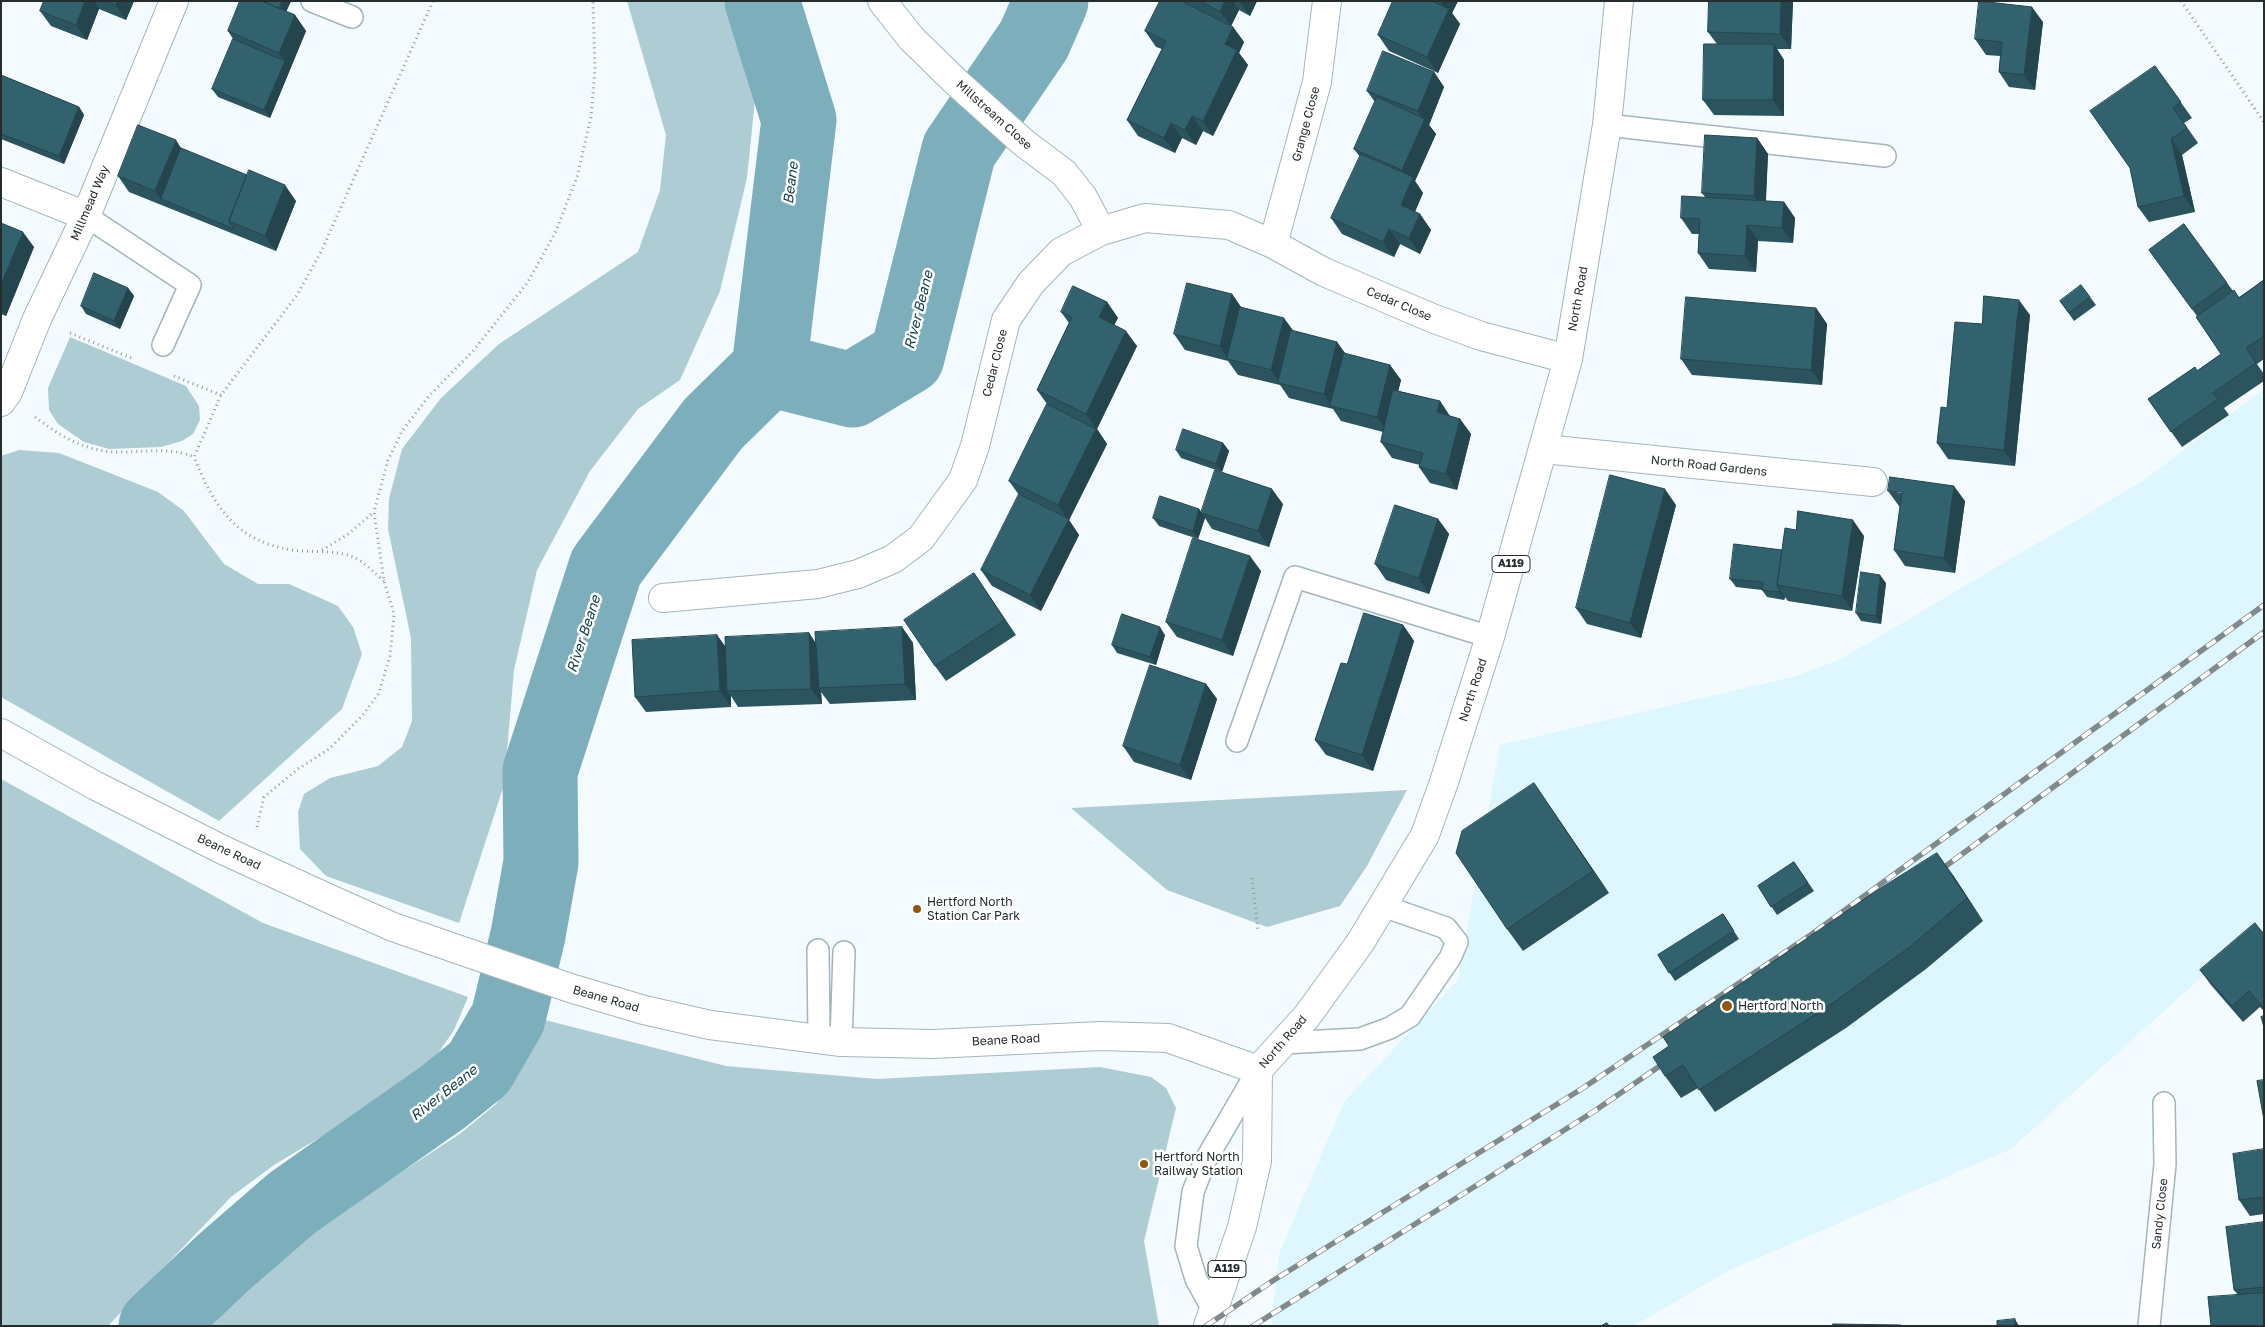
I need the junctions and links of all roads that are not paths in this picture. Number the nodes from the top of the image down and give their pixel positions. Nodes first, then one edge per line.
1 (174, 1) edge
2 (312, 1) edge
3 (882, 1) edge
4 (1327, 1) edge
5 (1619, 1) edge
6 (352, 17) dead end
7 (1607, 125) junction
8 (1886, 156) dead end
9 (1, 182) edge
10 (86, 216) junction
11 (1101, 231) junction
12 (1272, 244) junction
13 (163, 345) dead end
14 (1568, 359) junction
15 (5, 397) edge
16 (1544, 449) junction
17 (1873, 482) dead end
18 (663, 598) dead end
19 (1490, 637) junction
20 (1, 733) edge
21 (1237, 741) dead end
22 (1383, 906) junction
23 (818, 950) dead end
24 (844, 952) dead end
25 (830, 1041) junction
26 (1283, 1043) junction
27 (1258, 1070) junction
28 (2164, 1103) dead end
29 (1210, 1318) edge
30 (2149, 1326) edge

1 - 10 street, Millmead Way
2 - 6 lane
3 - 11 street, Millstream Close
4 - 12 street, Grange Close
5 - 7 street, North Road / A119
7 - 8 lane
7 - 14 street, North Road / A119
9 - 10 street
10 - 13 lane
10 - 15 street, Millmead Way
11 - 12 street, Cedar Close
11 - 18 street, Cedar Close
12 - 14 street, Cedar Close
14 - 16 street, North Road / A119
16 - 17 street, North Road Gardens
16 - 19 street, North Road / A119
19 - 21 lane
19 - 22 street, North Road / A119
20 - 25 street, Beane Road
22 - 26 street, North Road / A119
22 - 26 lane
23 - 25 lane
24 - 25 lane
25 - 27 street, Beane Road
26 - 27 street, North Road / A119
27 - 29 street, North Road / A119
27 - 29 lane
28 - 30 lane, Sandy Close

